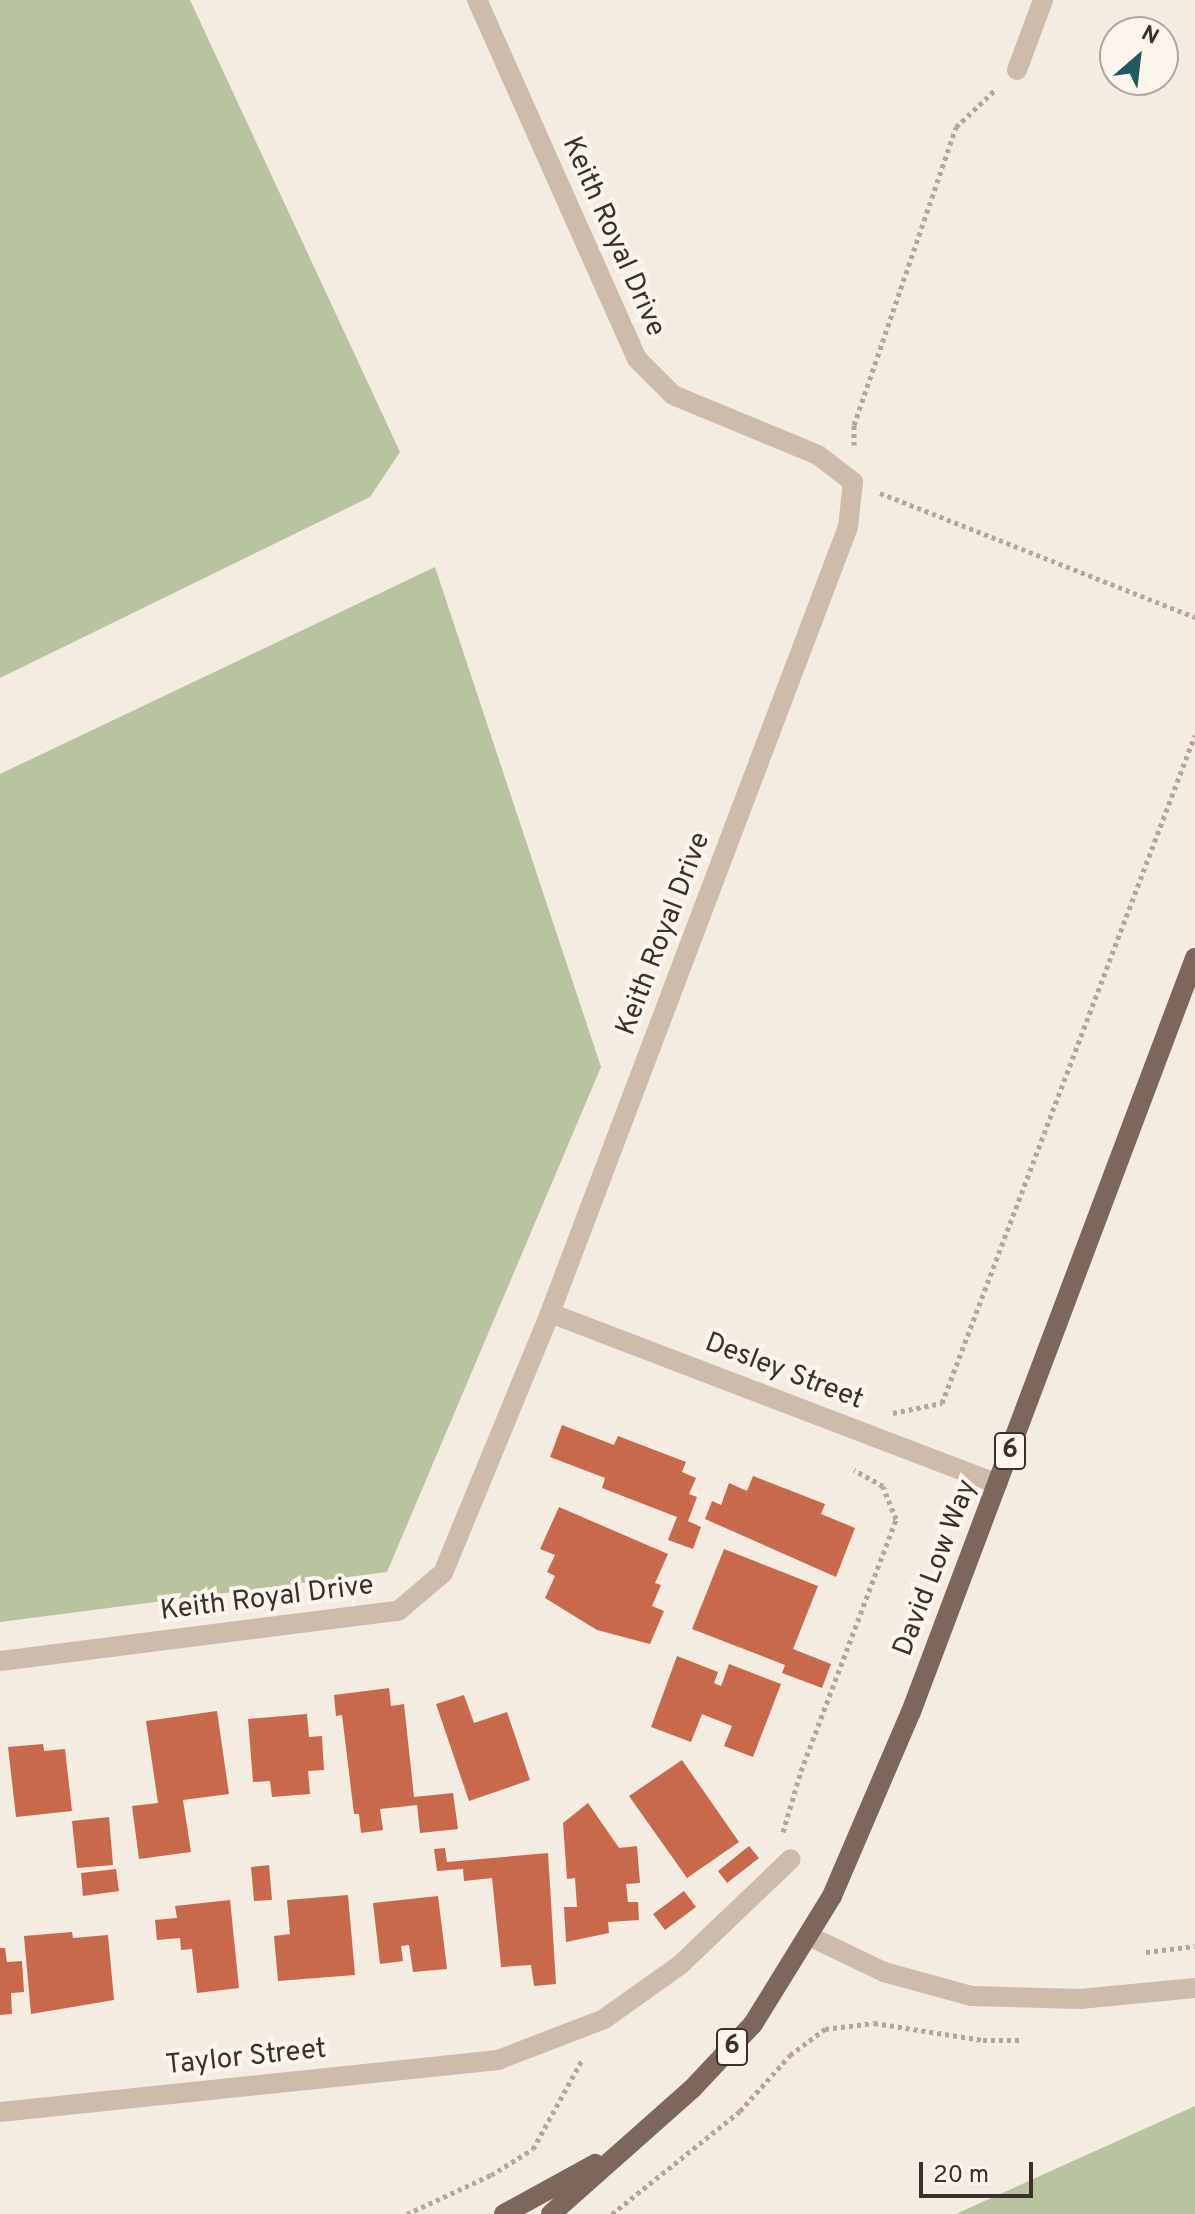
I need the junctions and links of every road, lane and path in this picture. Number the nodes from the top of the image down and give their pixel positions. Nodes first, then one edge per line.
1 (477, 0) edge
2 (1043, 0) edge
3 (1017, 70) joint
4 (853, 482) junction
5 (1195, 617) edge
6 (1195, 735) edge
7 (1195, 958) edge
8 (550, 1313) junction
9 (867, 1434) junction
10 (854, 1470) dead end
11 (997, 1484) junction
12 (0, 1661) edge
13 (780, 1841) dead end
14 (791, 1859) dead end
15 (811, 1937) junction
16 (1195, 1946) edge
17 (1146, 1952) dead end
18 (1195, 1988) edge
19 (604, 2019) junction
20 (1022, 2040) dead end
21 (0, 2112) edge
22 (634, 2142) junction
23 (407, 2214) edge
24 (504, 2214) edge
25 (551, 2214) edge
26 (612, 2214) edge

1 - 4 street, Keith Royal Drive
2 - 3 street
3 - 4 path
4 - 5 path
4 - 8 street, Keith Royal Drive
6 - 9 path
7 - 11 main road, David Low Way / 6
8 - 9 street, Desley Street
8 - 12 street, Keith Royal Drive
9 - 11 street, Desley Street
10 - 13 path
11 - 15 main road, David Low Way / 6
14 - 19 street, Taylor Street
15 - 18 street
15 - 22 main road, David Low Way / 6
16 - 17 path
19 - 21 street, Taylor Street
19 - 23 path
20 - 26 path
22 - 24 main road, David Low Way / 6
22 - 25 main road, David Low Way / 6

